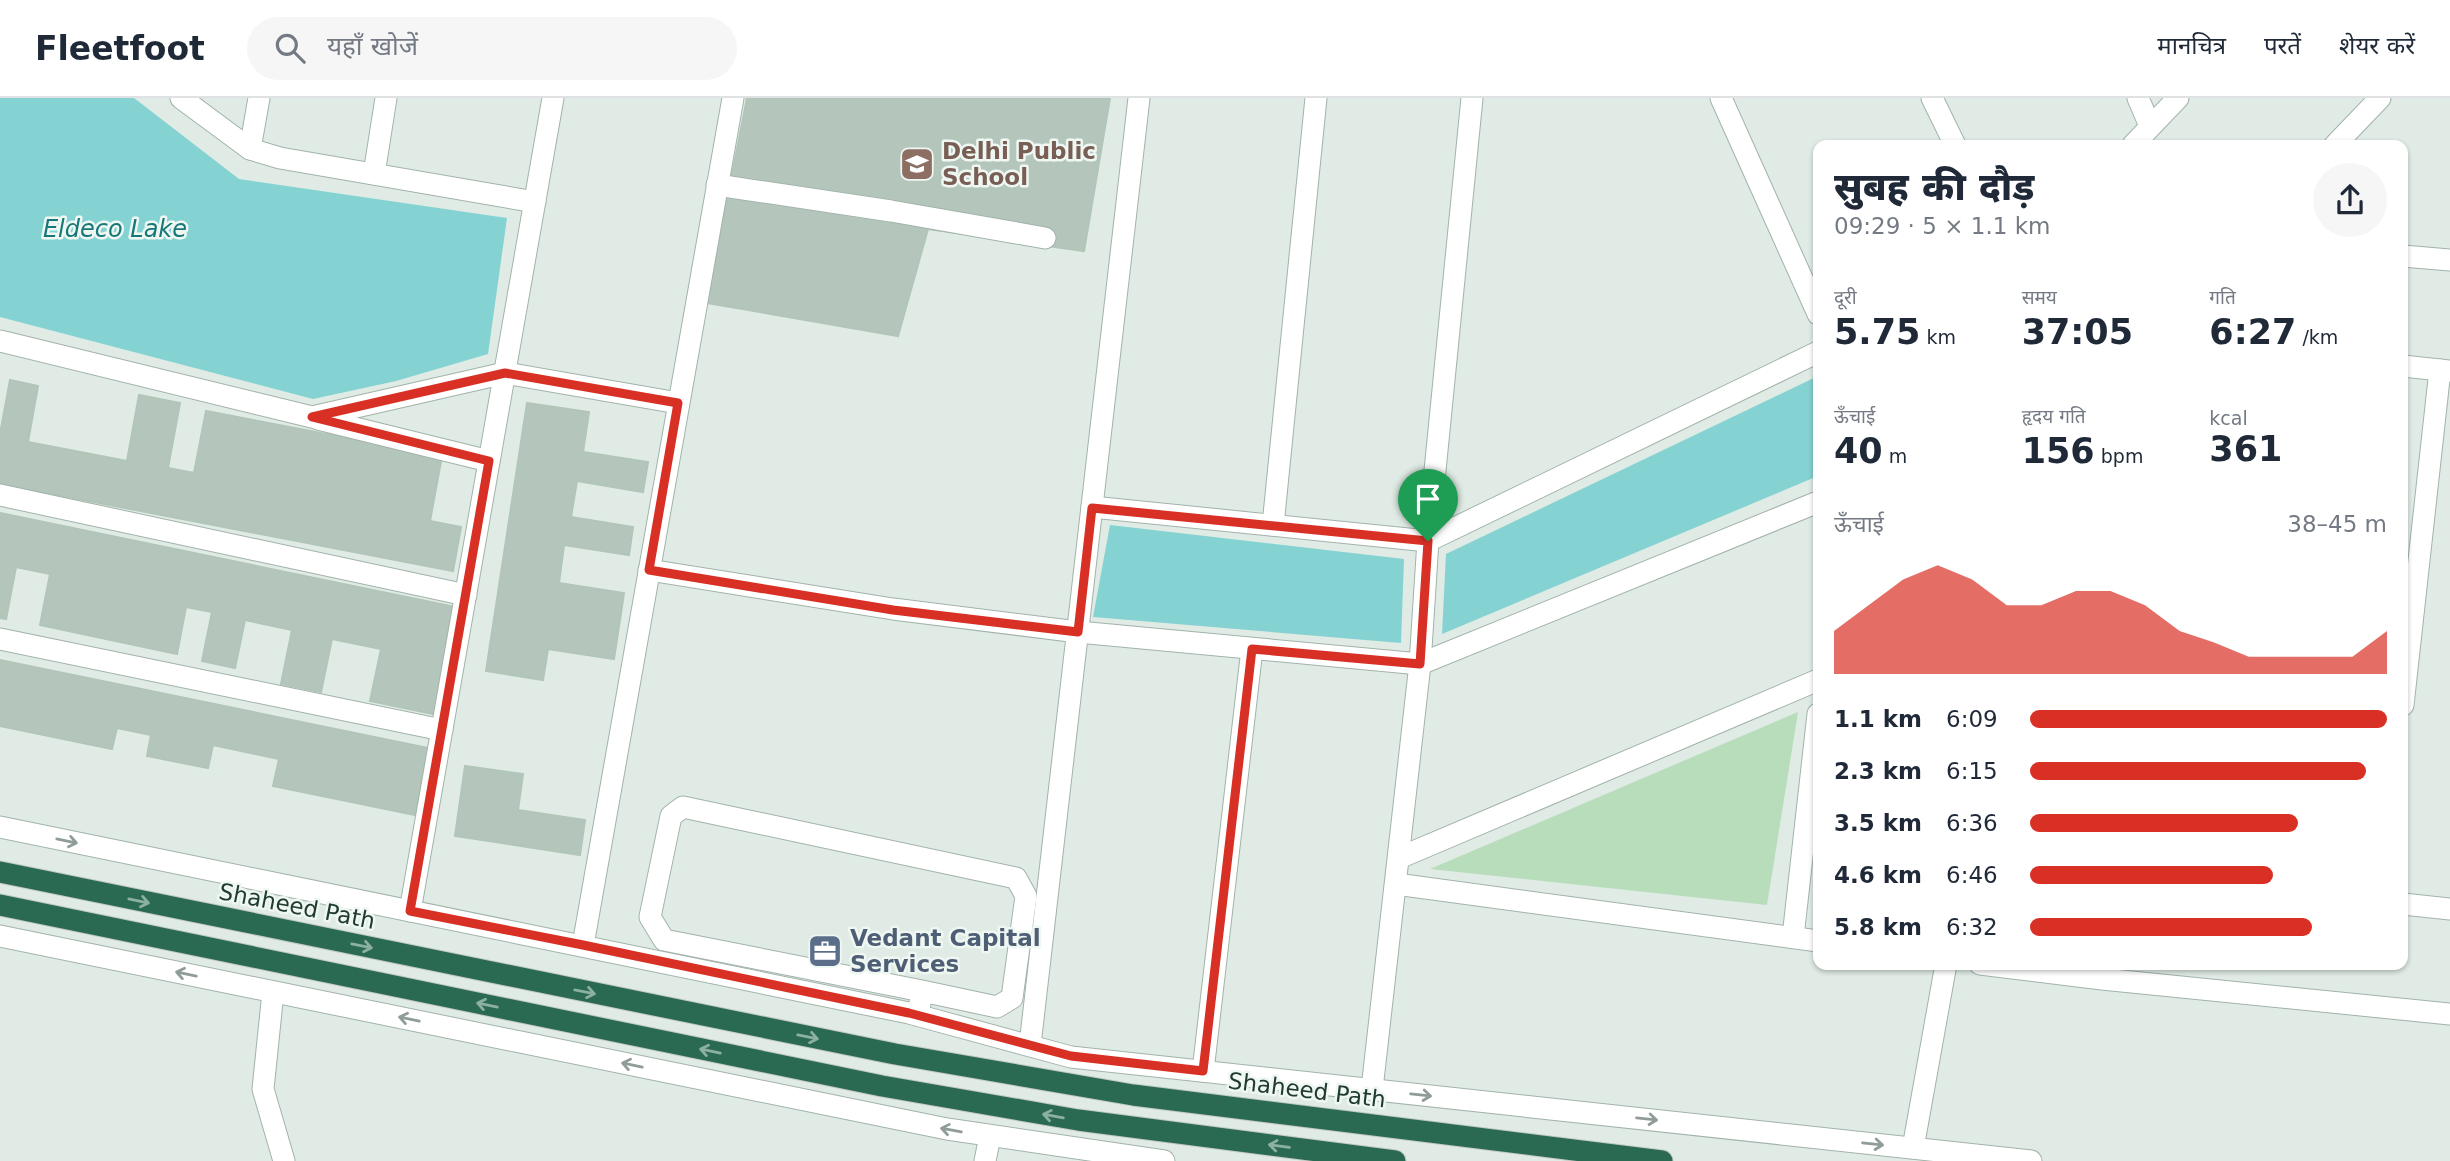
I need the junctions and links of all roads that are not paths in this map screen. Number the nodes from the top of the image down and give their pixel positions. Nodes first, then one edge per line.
1 (181, 98) edge
2 (259, 98) edge
3 (386, 98) edge
4 (553, 98) edge
5 (733, 98) edge
6 (1139, 98) edge
7 (1316, 98) edge
8 (1472, 98) edge
9 (1721, 98) edge
10 (1932, 98) edge
11 (2138, 98) edge
12 (2178, 98) edge
13 (2380, 98) edge
14 (2150, 126) junction
15 (1953, 140) edge
16 (2137, 140) edge
17 (2339, 140) edge
18 (250, 149) junction
19 (374, 174) junction
20 (717, 185) junction
21 (535, 202) junction
22 (1045, 238) dead end
23 (2408, 256) edge
24 (2450, 260) edge
25 (1813, 303) edge
26 (0, 341) edge
27 (1813, 354) edge
28 (2408, 366) edge
29 (2445, 370) edge
30 (505, 373) junction
31 (678, 403) junction
32 (312, 417) junction
33 (489, 461) junction
34 (0, 495) edge
35 (1813, 504) edge
36 (1092, 508) junction
37 (1273, 526) junction
38 (1428, 541) junction
39 (649, 570) junction
40 (466, 595) junction
41 (1078, 632) junction
42 (0, 639) edge
43 (1252, 649) junction
44 (1420, 664) junction
45 (2408, 665) edge
46 (1813, 682) edge
47 (442, 730) junction
48 (1813, 759) edge
49 (0, 828) edge
50 (1399, 858) junction
51 (0, 872) edge
52 (1396, 884) junction
53 (0, 905) edge
54 (2408, 905) edge
55 (2450, 909) edge
56 (410, 911) junction
57 (0, 936) edge
58 (1793, 937) junction
59 (1813, 940) edge
60 (583, 945) junction
61 (768, 961) junction
62 (1946, 970) edge
63 (2072, 970) edge
64 (2103, 972) edge
65 (763, 982) junction
66 (922, 991) junction
67 (273, 992) junction
68 (2450, 1014) edge
69 (918, 1015) junction
70 (1030, 1045) junction
71 (1203, 1071) junction
72 (1372, 1090) junction
73 (990, 1136) junction
74 (1913, 1148) junction
75 (284, 1161) edge
76 (985, 1161) edge
77 (1164, 1161) edge
78 (1395, 1161) edge
79 (1662, 1161) edge
80 (2031, 1161) edge

1 - 18 street
2 - 18 street
3 - 19 street
4 - 21 street
5 - 20 street
6 - 36 street
7 - 37 street
8 - 38 street
9 - 25 street
10 - 15 street
11 - 14 street
12 - 14 street
13 - 17 street
14 - 16 street
18 - 19 street
19 - 21 street
20 - 22 street
20 - 31 street
21 - 30 street
23 - 24 street
26 - 32 street
27 - 38 street
28 - 29 street
29 - 45 street
30 - 31 street
30 - 32 street
30 - 33 street
31 - 39 street
32 - 33 street
33 - 40 street
34 - 40 street
35 - 44 street
36 - 37 street
36 - 41 street
37 - 38 street
38 - 44 street
39 - 41 street
39 - 60 street
40 - 47 street
41 - 43 street
41 - 70 street
42 - 47 street
43 - 44 street
43 - 71 street
44 - 50 street
46 - 50 street
47 - 56 street
48 - 58 street
49 -> 56 street
50 - 52 street
51 -> 79 highway, Shaheed Path
52 - 58 street
52 - 72 street
78 -> 53 highway
54 - 55 street
56 - 60 street
67 -> 57 street
58 - 59 street
60 - 65 street
61 - 65 street
61 - 66 street
61 - 66 street
62 - 74 street
63 - 64 street
64 - 68 street
65 - 69 street
66 - 69 street
73 -> 67 street
67 - 75 street
69 - 70 street
70 - 71 street
71 - 72 street
72 -> 74 street
73 - 76 street
73 - 77 street
74 - 80 street

